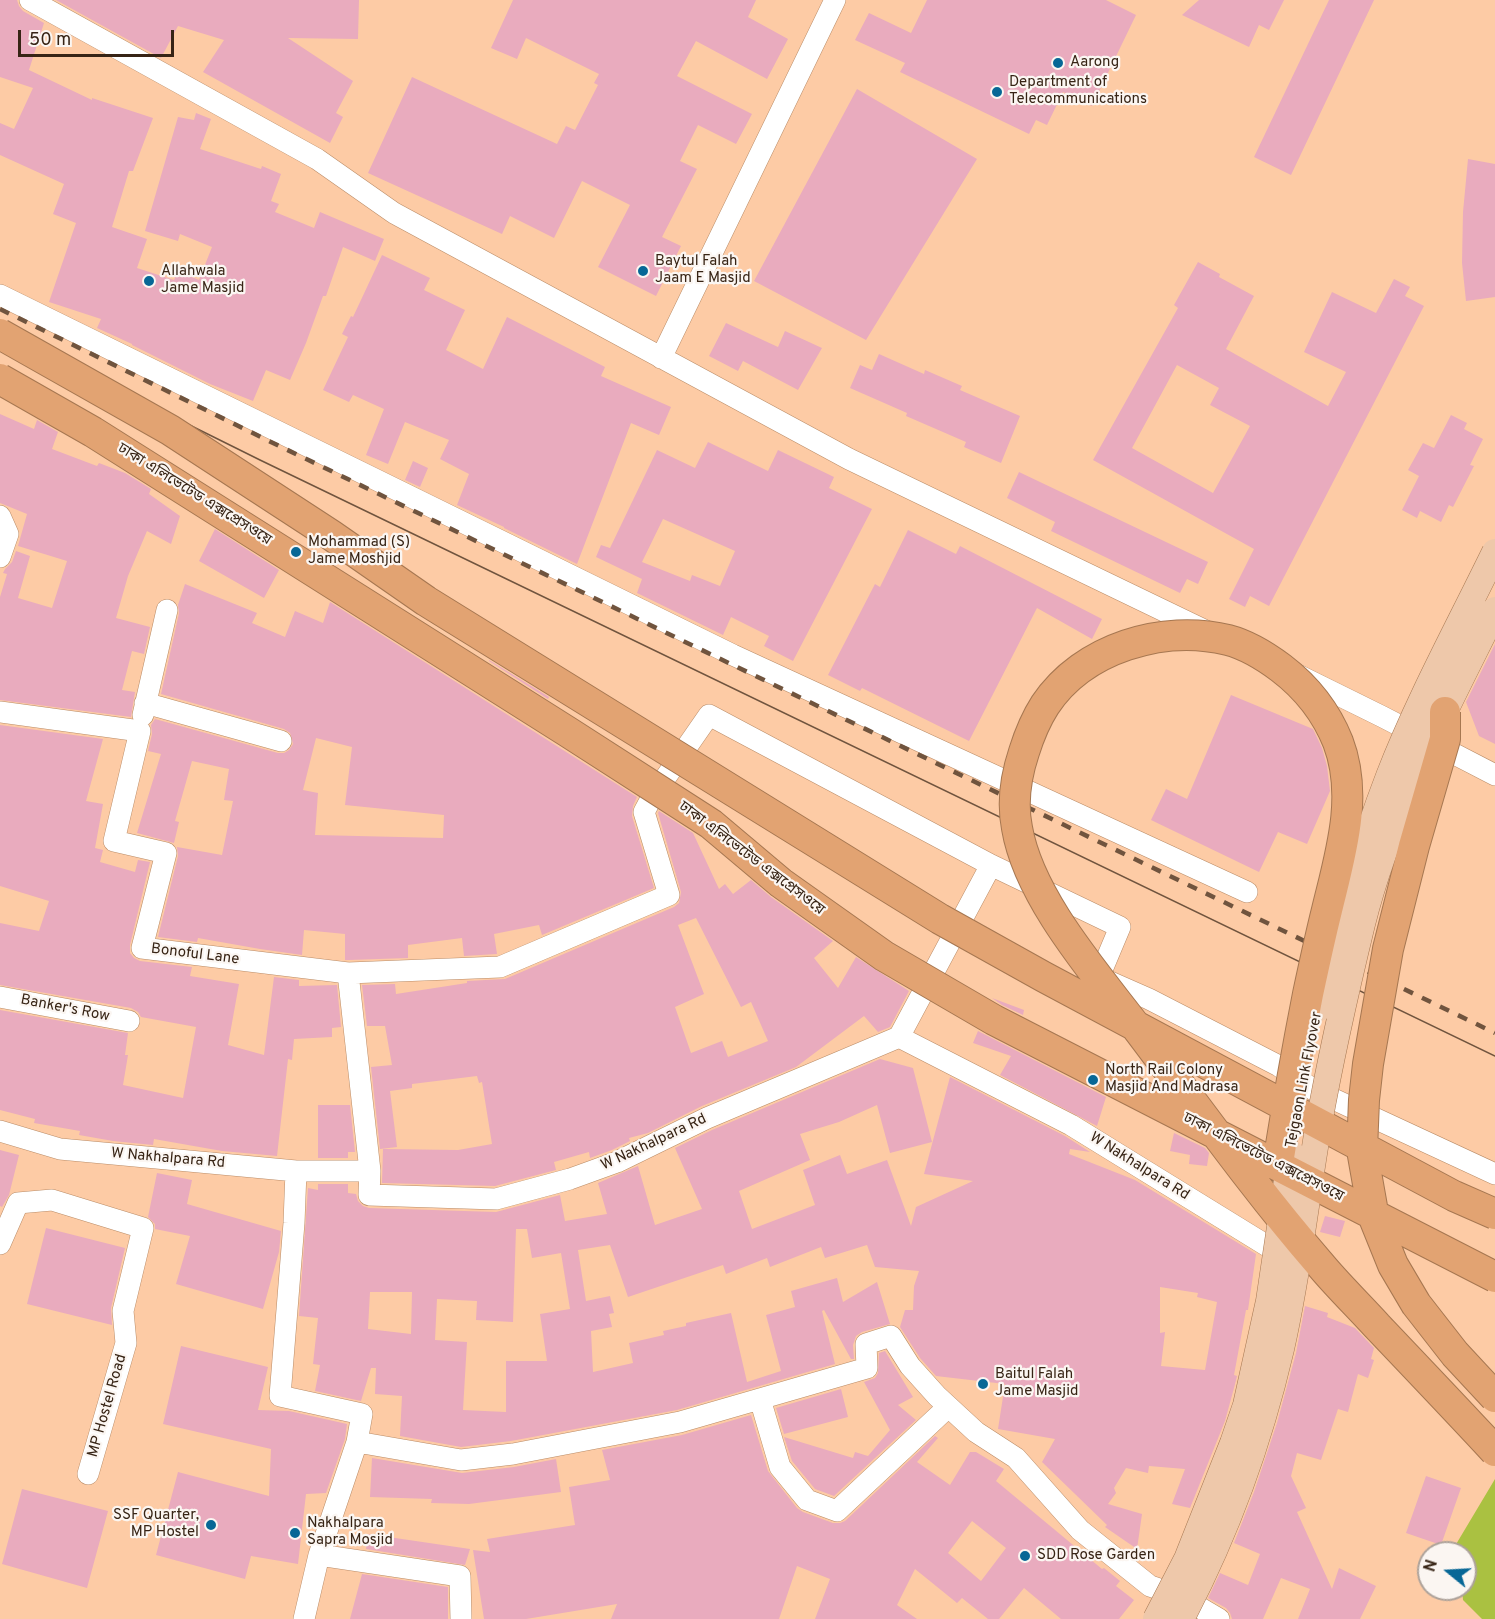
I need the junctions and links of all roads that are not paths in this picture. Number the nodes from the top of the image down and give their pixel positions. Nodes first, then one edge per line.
1 (30, 0) edge
2 (835, 0) edge
3 (0, 295) edge
4 (0, 334) edge
5 (661, 358) junction
6 (0, 379) edge
7 (0, 516) edge
8 (1495, 552) edge
9 (0, 557) edge
10 (166, 610) dead end
11 (1495, 610) edge
12 (145, 703) junction
13 (0, 712) edge
14 (1445, 712) junction
15 (140, 730) junction
16 (281, 741) dead end
17 (1495, 776) edge
18 (991, 865) junction
19 (1247, 892) dead end
20 (348, 973) junction
21 (0, 997) edge
22 (129, 1021) dead end
23 (899, 1037) junction
24 (1314, 1090) junction
25 (0, 1131) edge
26 (1278, 1163) dead end
27 (296, 1171) junction
28 (370, 1171) junction
29 (1495, 1174) edge
30 (1495, 1214) edge
31 (0, 1244) edge
32 (1269, 1247) dead end
33 (1495, 1277) edge
34 (1495, 1397) edge
35 (760, 1399) junction
36 (948, 1407) junction
37 (357, 1442) junction
38 (1495, 1451) edge
39 (88, 1474) dead end
40 (319, 1555) junction
41 (1181, 1608) edge
42 (304, 1619) edge
43 (461, 1619) edge
44 (1156, 1619) edge
45 (1219, 1619) edge

1 - 5 street
2 - 5 street
3 - 19 street
4 - 30 highway, bridge
5 - 17 street
6 - 33 highway, ঢাকা এলিভেটেড এক্সপ্রেসওয়ে, bridge
7 - 9 street
8 - 44 main road, Tejgaon Link Flyover, bridge
10 - 12 street
11 - 14 main road, Tejgaon Link Flyover, bridge
12 - 15 street
12 - 16 street
13 - 15 street
14 - 34 highway, bridge
14 - 41 main road, Tejgaon Link Flyover, bridge
15 - 20 street, Bonoful Lane
18 - 20 street
18 - 23 street
18 - 24 street
20 - 28 street
21 - 22 street, Banker's Row
23 - 28 street, W Nakhalpara Rd
23 - 32 street, W Nakhalpara Rd
24 - 29 street
24 - 41 street
25 - 27 street, W Nakhalpara Rd
26 - 38 highway, bridge
27 - 28 street, W Nakhalpara Rd
27 - 37 street
31 - 39 street, MP Hostel Road
35 - 36 street
35 - 36 street
35 - 37 street
36 - 41 street
37 - 40 street
40 - 42 street
40 - 43 street
41 - 45 street

